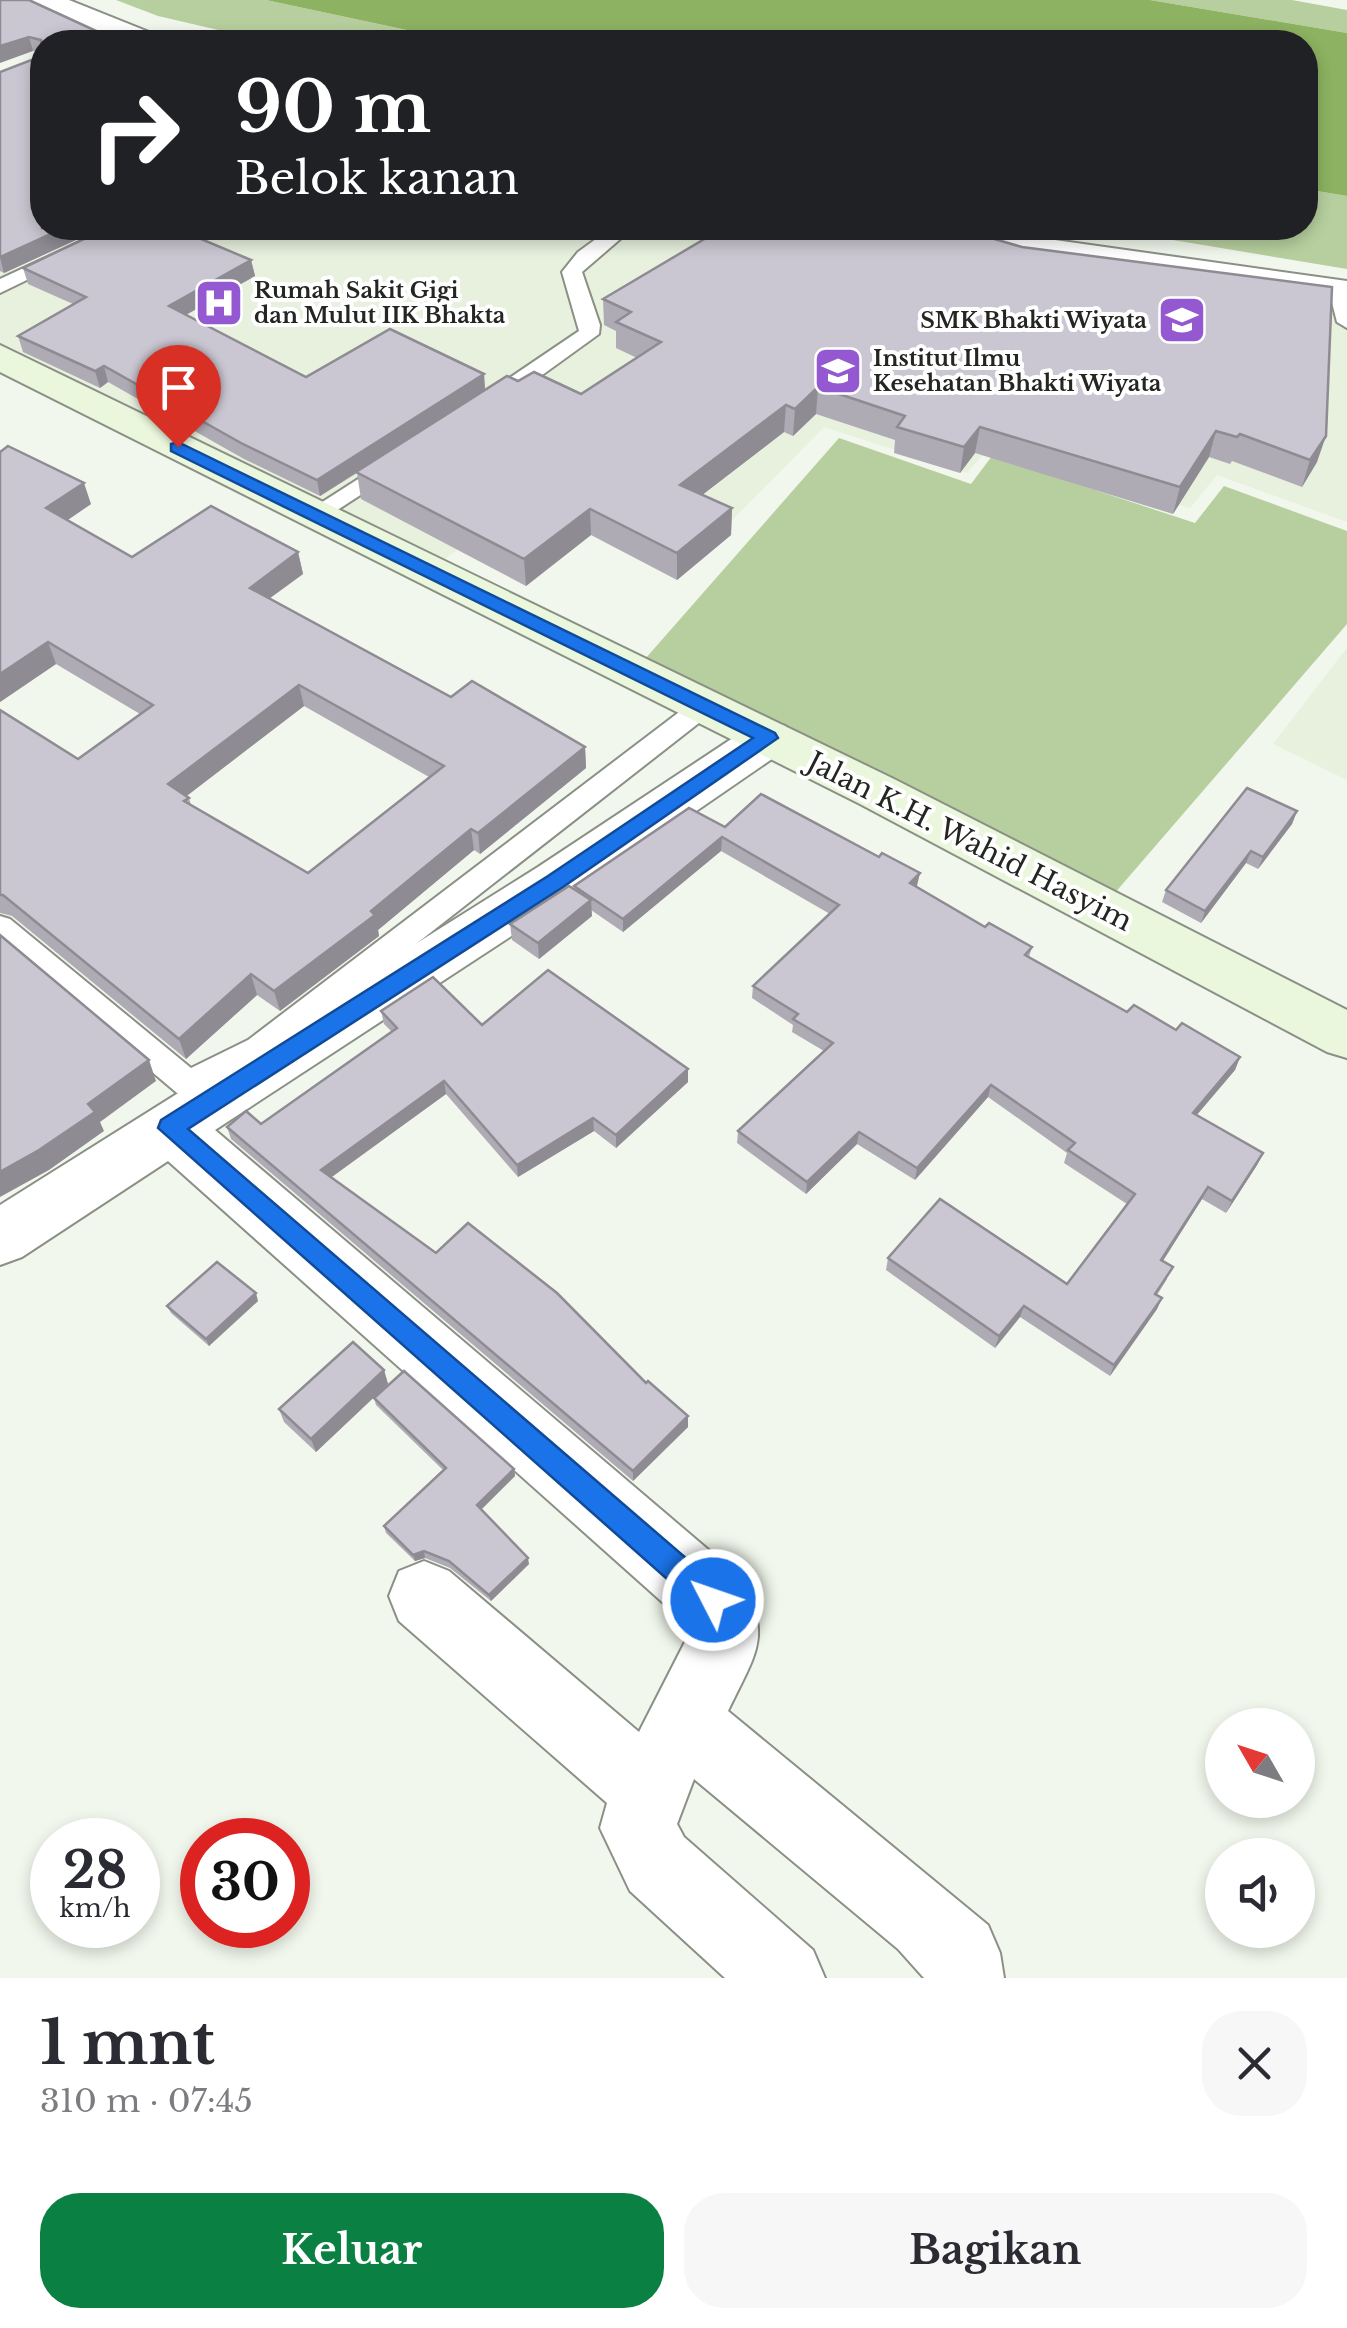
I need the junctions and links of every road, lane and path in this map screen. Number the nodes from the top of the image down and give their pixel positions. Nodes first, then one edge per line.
1 (44, 0) edge
2 (118, 30) edge
3 (99, 240) edge
4 (607, 240) edge
5 (970, 240) edge
6 (0, 287) edge
7 (1344, 301) edge
8 (0, 358) edge
9 (488, 402) edge
10 (409, 453) edge
11 (314, 515) junction
12 (704, 706) junction
13 (768, 738) junction
14 (0, 927) edge
15 (1347, 1036) edge
16 (170, 1128) junction
17 (0, 1238) edge
18 (424, 1596) dead end
19 (684, 1724) junction
20 (649, 1790) junction
21 (785, 1978) edge
22 (964, 1978) edge

1 - 2 street
3 - 6 lane
4 - 9 lane
5 - 7 street
8 - 11 main road, Jalan K.H. Wahid Hasyim
10 - 11 lane
11 - 12 main road, Jalan K.H. Wahid Hasyim
12 - 13 main road, Jalan K.H. Wahid Hasyim
12 - 14 lane
13 - 15 main road, Jalan K.H. Wahid Hasyim
13 - 16 street
16 - 17 street
16 - 19 street
18 - 20 street
19 - 20 street
19 - 22 street
20 - 21 street

